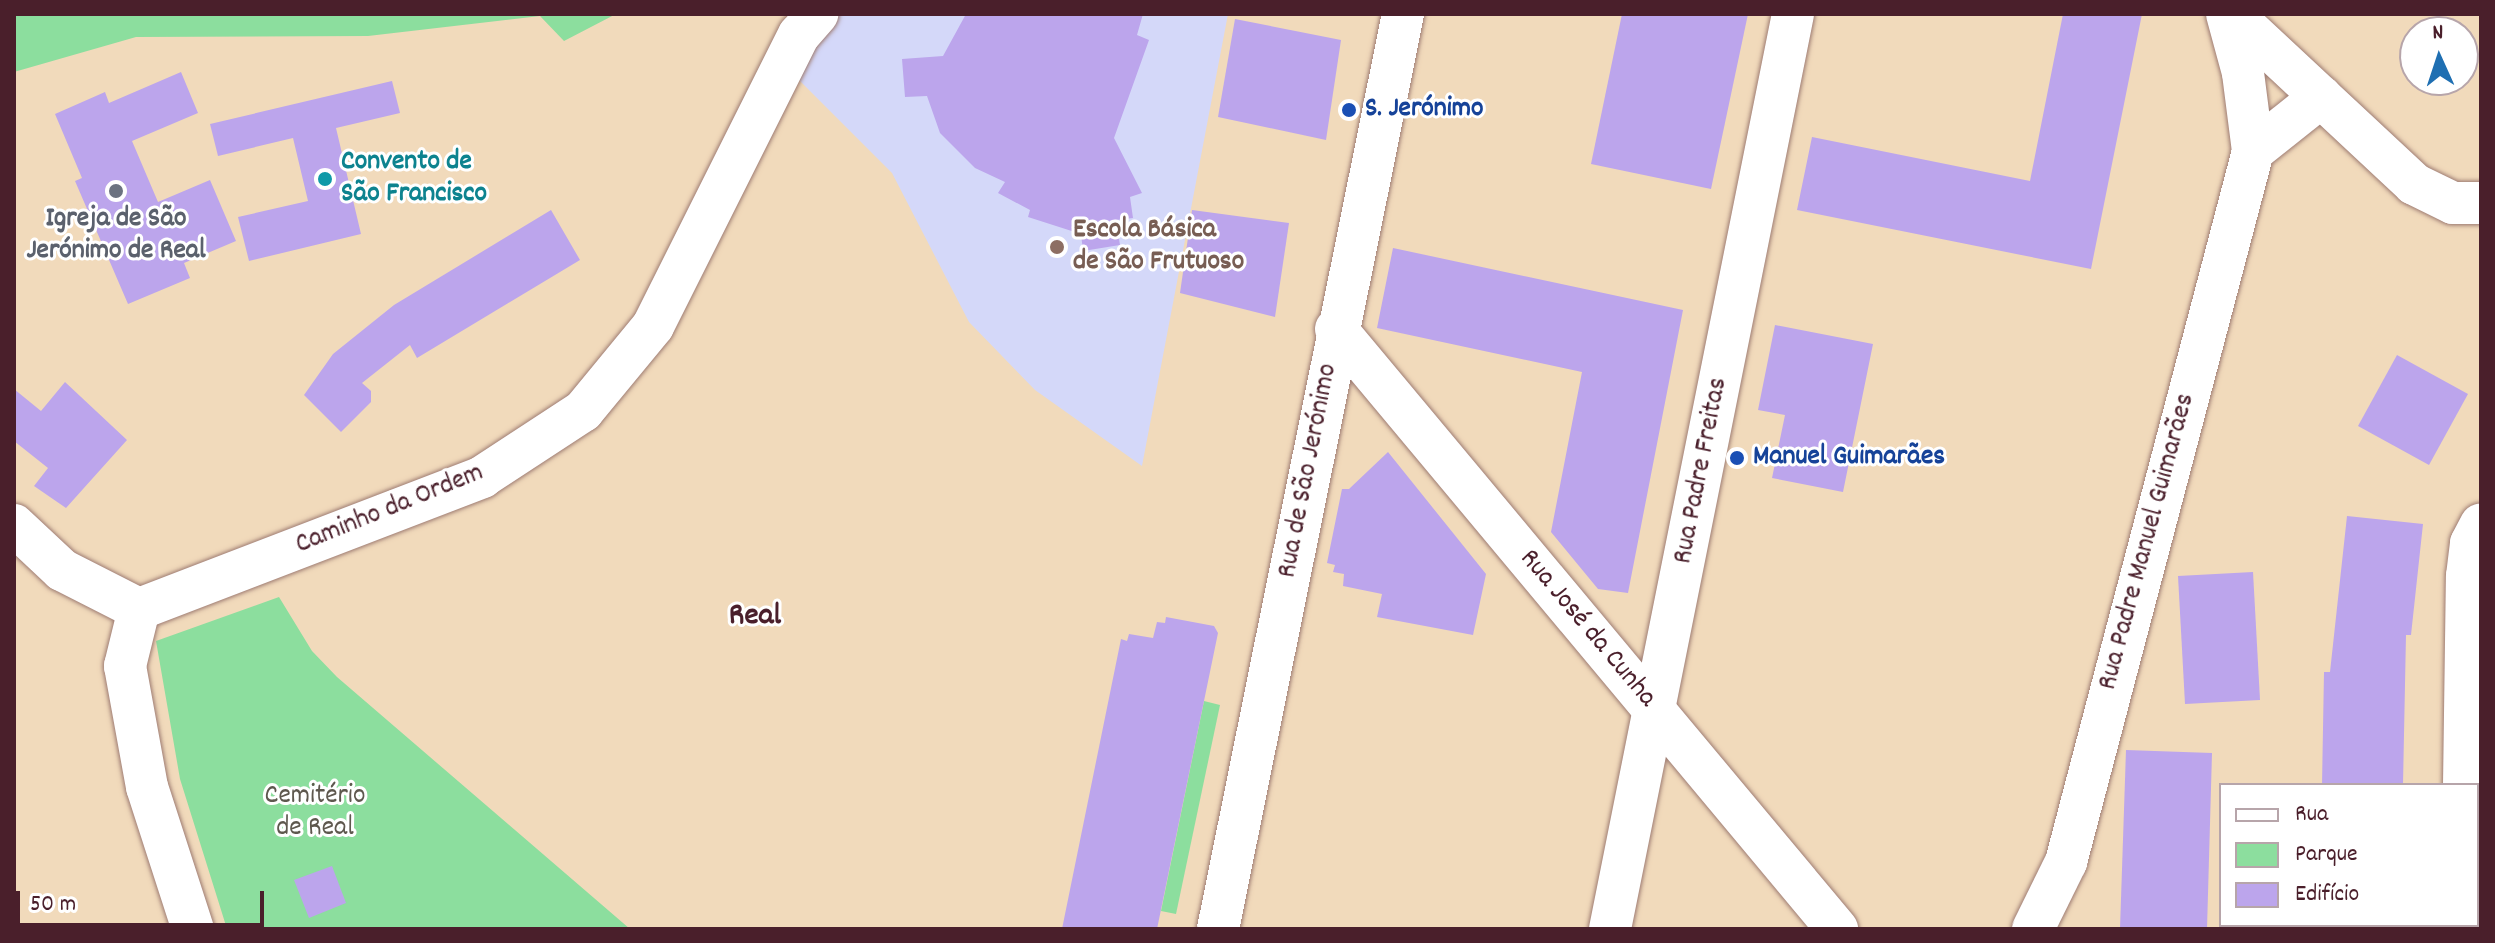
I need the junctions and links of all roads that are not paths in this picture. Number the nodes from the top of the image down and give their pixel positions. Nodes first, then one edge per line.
1 (1403, 14) edge
2 (1793, 14) edge
3 (2229, 14) edge
4 (808, 24) edge
5 (2321, 97) junction
6 (2253, 151) junction
7 (2481, 203) edge
8 (1336, 329) junction
9 (2481, 524) edge
10 (14, 525) edge
11 (139, 609) junction
12 (2473, 620) edge
13 (1655, 711) junction
14 (2464, 783) edge
15 (193, 929) edge
16 (1218, 929) edge
17 (1610, 929) edge
18 (1837, 929) edge
19 (2033, 929) edge

1 - 8 street, Rua de São Jerónimo
2 - 13 street, Rua Padre Freitas
3 - 5 street
3 - 6 street, Rua Padre Manuel Guimarães
4 - 11 street, Caminho da Ordem
5 - 6 street
5 - 7 street
6 - 19 street, Rua Padre Manuel Guimarães
8 - 13 street, Rua José da Cunha
8 - 16 street, Rua de São Jerónimo
9 - 12 street
10 - 11 street
11 - 15 street
12 - 14 street
13 - 17 street, Rua Padre Freitas
13 - 18 street, Rua José da Cunha

